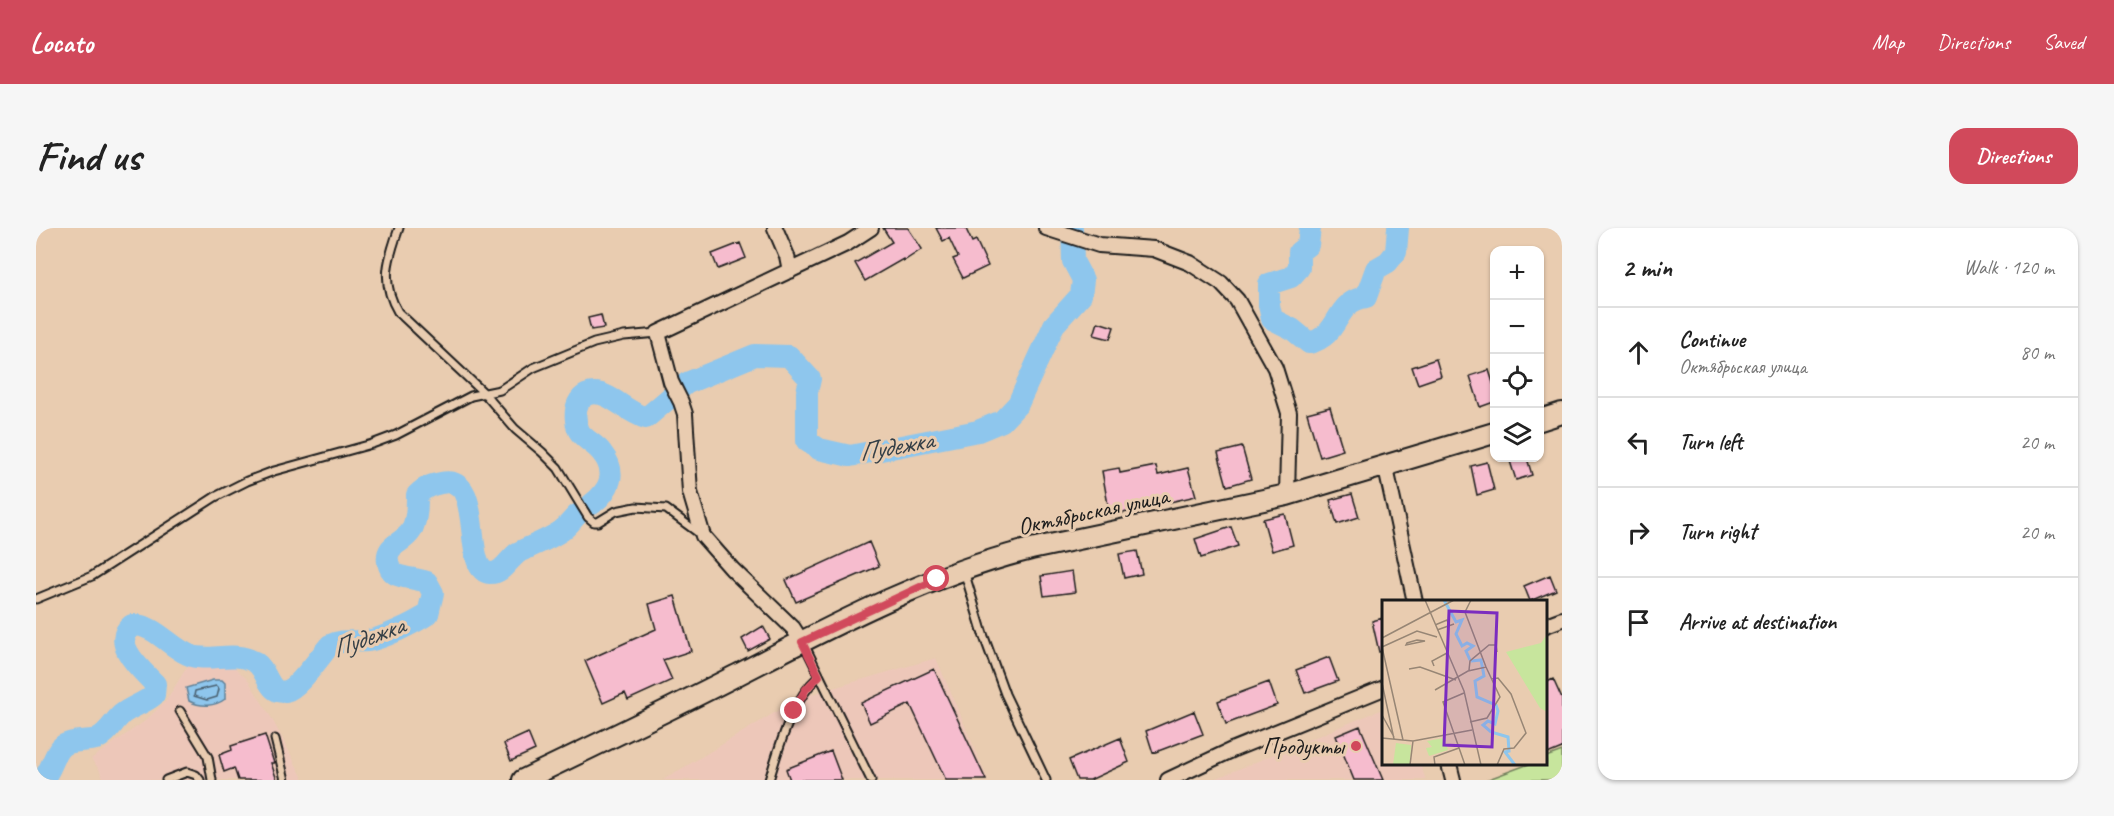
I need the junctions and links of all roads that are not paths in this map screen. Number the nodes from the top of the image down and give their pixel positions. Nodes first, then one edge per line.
1 (399, 228) edge
2 (775, 228) edge
3 (871, 228) edge
4 (1046, 228) edge
5 (789, 271) junction
6 (658, 333) junction
7 (484, 393) junction
8 (1562, 413) edge
9 (1544, 418) edge
10 (1490, 434) edge
11 (1385, 464) junction
12 (1287, 495) junction
13 (703, 536) junction
14 (963, 569) junction
15 (36, 598) edge
16 (1415, 600) edge
17 (1562, 619) edge
18 (1547, 624) edge
19 (802, 642) junction
20 (819, 676) junction
21 (1382, 688) edge
22 (180, 711) dead end
23 (275, 739) dead end
24 (1449, 765) edge
25 (166, 780) edge
26 (200, 780) edge
27 (212, 780) edge
28 (285, 780) edge
29 (523, 780) edge
30 (769, 780) edge
31 (871, 780) edge
32 (1046, 780) edge
33 (1168, 780) edge
34 (1453, 780) edge

1 - 7 lane
2 - 5 street
3 - 5 street
4 - 12 street
5 - 6 street
6 - 7 lane
6 - 13 street
7 - 13 lane
7 - 15 lane
8 - 9 street
10 - 11 street, Октябрьская улица
11 - 12 street, Октябрьская улица
11 - 16 street
12 - 14 street, Октябрьская улица
13 - 19 street
14 - 19 street, Октябрьская улица
14 - 32 lane
17 - 18 street
19 - 20 lane
19 - 29 street, Октябрьская улица
20 - 30 lane
20 - 31 lane
21 - 33 street
22 - 27 lane
23 - 28 lane
24 - 34 street
25 - 26 lane

